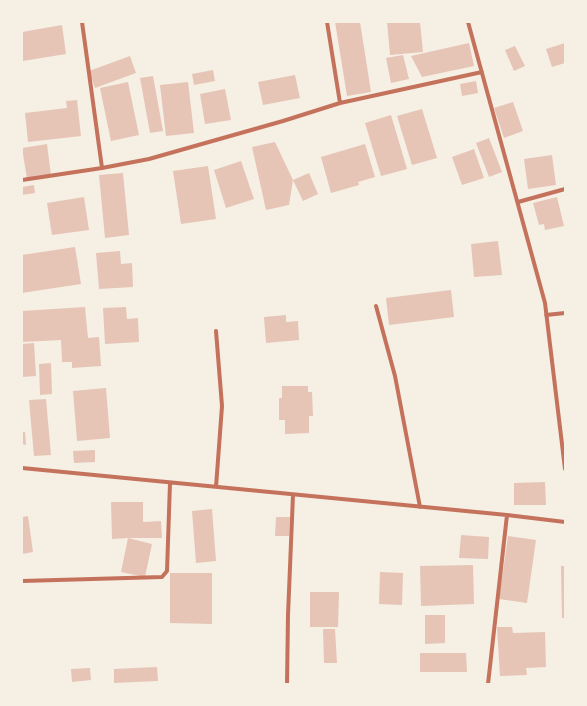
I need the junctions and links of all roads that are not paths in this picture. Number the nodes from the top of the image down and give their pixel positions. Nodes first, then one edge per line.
1 (82, 22) edge
2 (327, 22) edge
3 (468, 22) edge
4 (482, 72) junction
5 (340, 103) junction
6 (102, 168) junction
7 (22, 180) edge
8 (565, 189) edge
9 (518, 202) junction
10 (376, 306) dead end
11 (565, 313) edge
12 (546, 315) junction
13 (216, 331) dead end
14 (22, 468) edge
15 (565, 469) edge
16 (170, 484) junction
17 (216, 487) junction
18 (292, 495) junction
19 (420, 507) junction
20 (507, 516) junction
21 (565, 522) edge
22 (22, 581) edge
23 (286, 684) edge
24 (488, 684) edge

1 - 6 street
2 - 5 street
3 - 4 street
4 - 5 street
4 - 9 street
5 - 6 street
6 - 7 street
8 - 9 street
9 - 12 street
10 - 19 street
11 - 12 street
12 - 15 street
13 - 17 street
14 - 16 street
16 - 17 street
16 - 22 street
17 - 18 street
18 - 19 street
18 - 23 street
19 - 20 street
20 - 21 street
20 - 24 street

